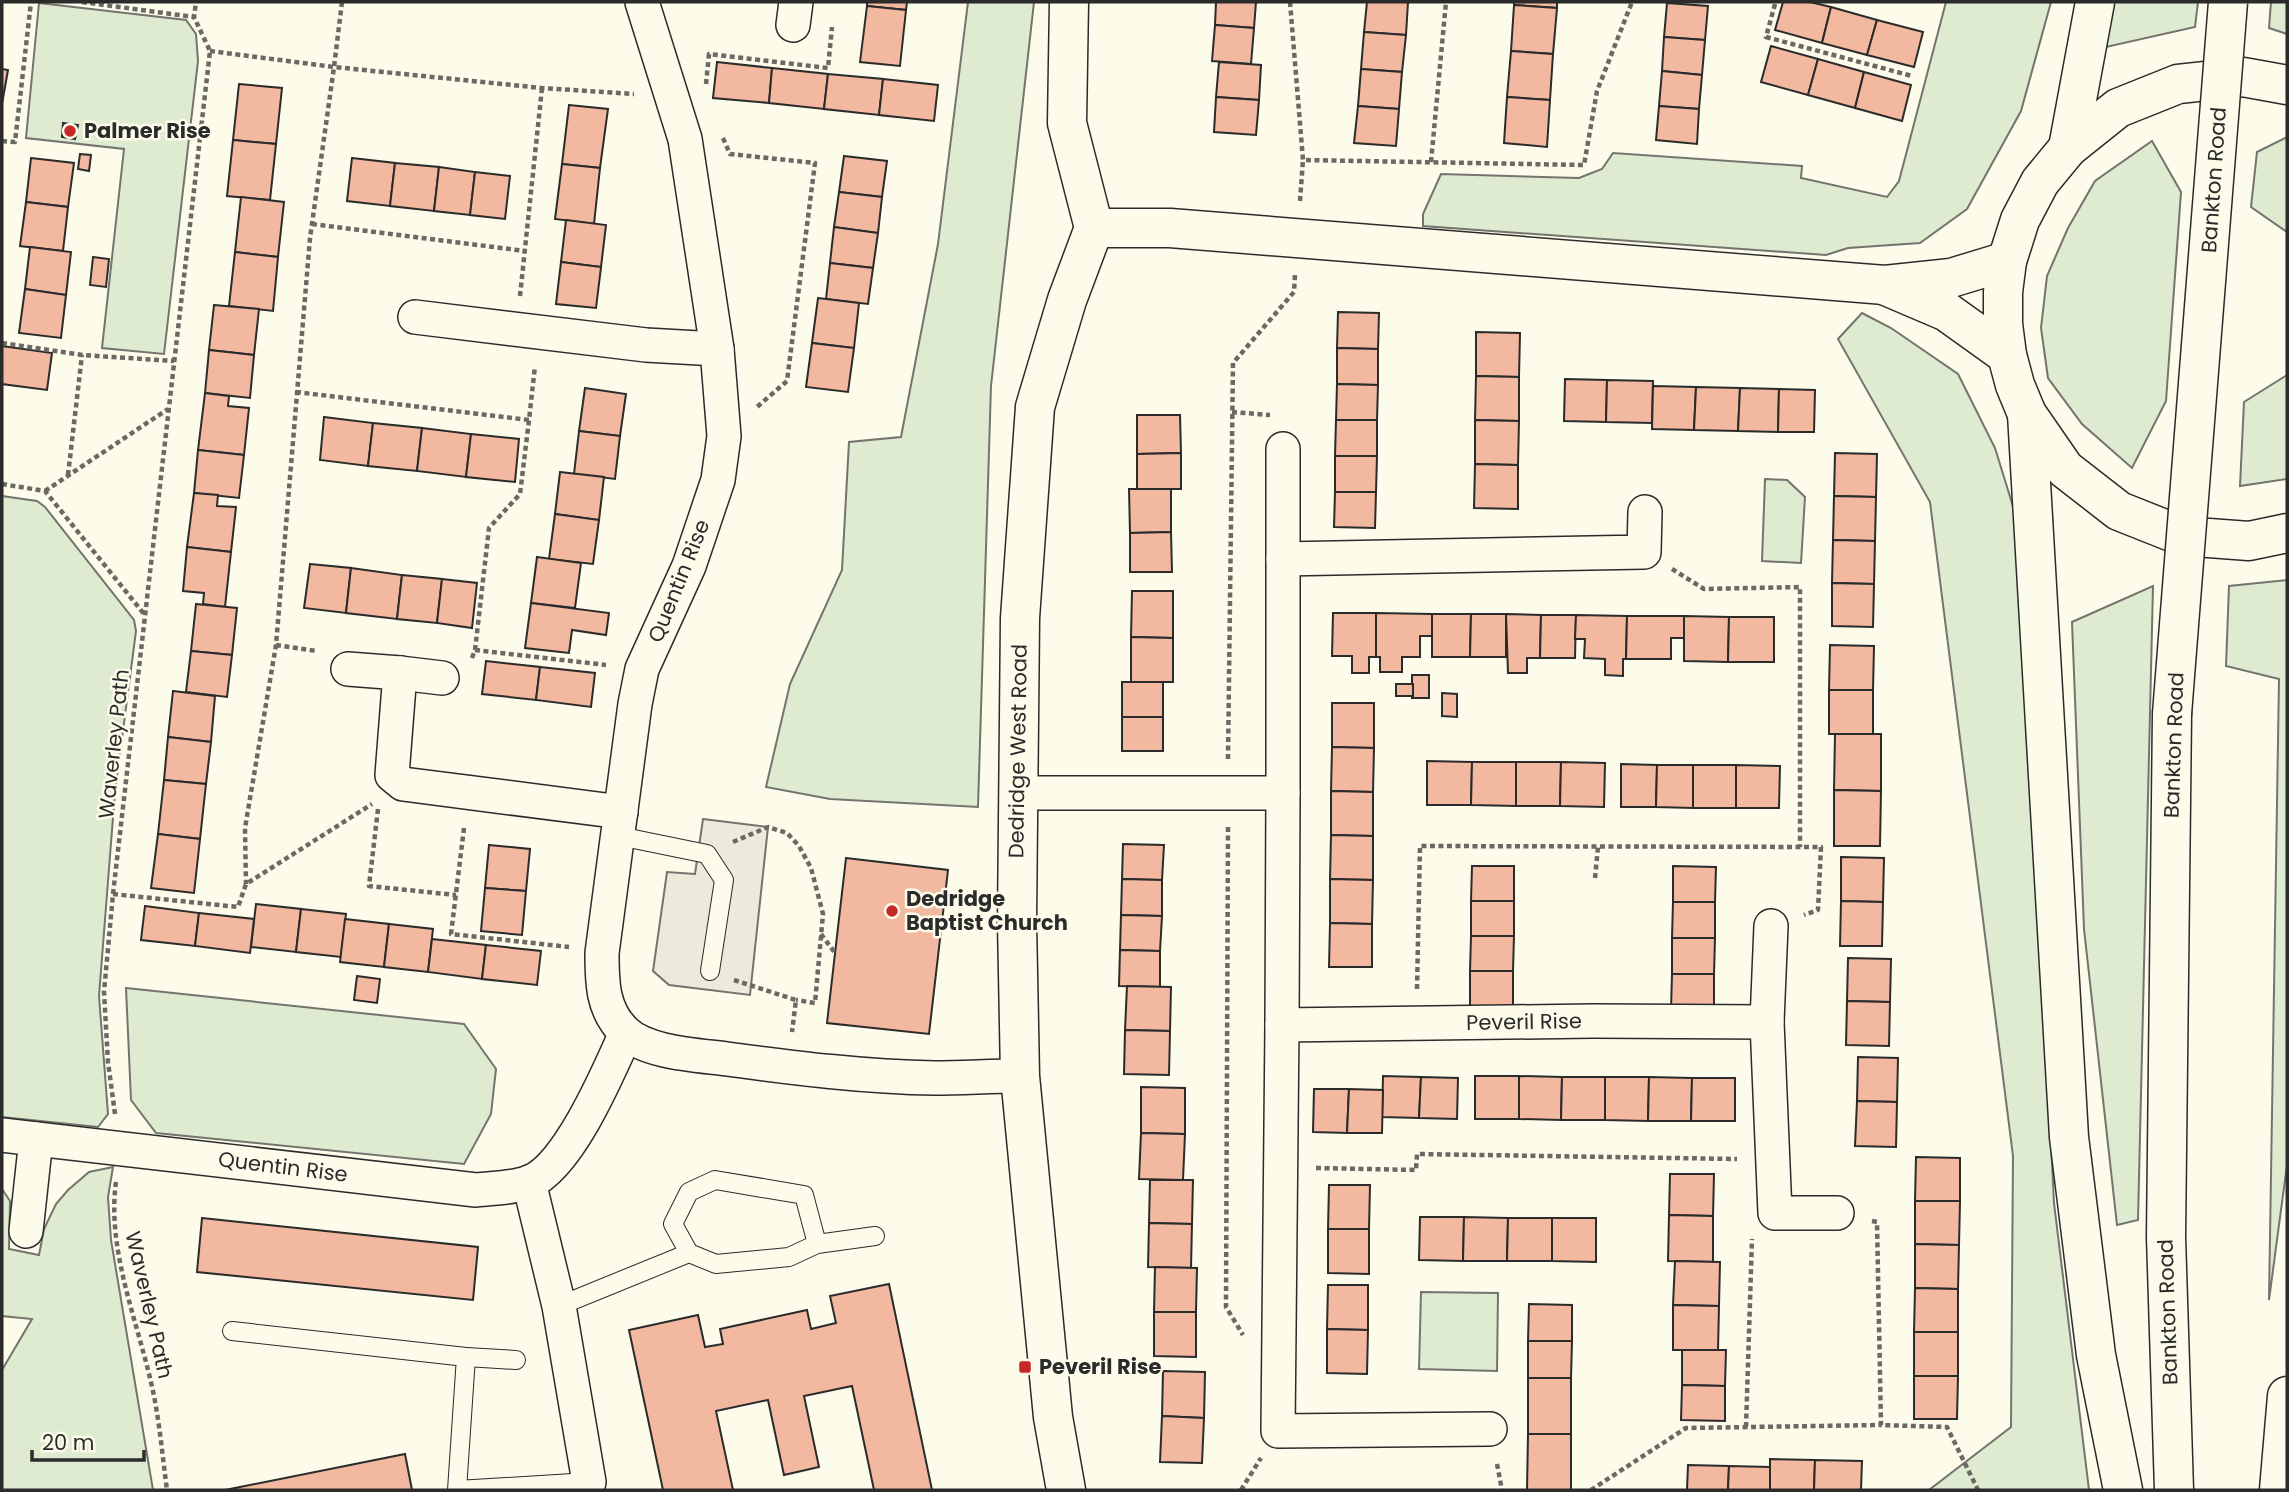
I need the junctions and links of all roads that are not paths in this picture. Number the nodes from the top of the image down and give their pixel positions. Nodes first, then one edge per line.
1 (1069, 2) edge
2 (2095, 2) edge
3 (2228, 2) edge
4 (651, 4) edge
5 (2287, 85) edge
6 (2068, 148) junction
7 (1094, 228) junction
8 (2007, 261) junction
9 (1885, 285) junction
10 (415, 317) dead end
11 (717, 349) junction
12 (2007, 355) junction
13 (2026, 414) junction
14 (1283, 449) dead end
15 (1645, 512) dead end
16 (2287, 533) edge
17 (1283, 559) junction
18 (348, 668) dead end
19 (400, 673) junction
20 (442, 678) road end
21 (1018, 793) junction
22 (1283, 793) junction
23 (620, 824) junction
24 (1771, 926) road end
25 (710, 971) road end
26 (1767, 1022) junction
27 (1282, 1025) junction
28 (626, 1033) junction
29 (1020, 1076) junction
30 (2, 1135) edge
31 (36, 1139) junction
32 (529, 1182) junction
33 (1837, 1213) road end
34 (26, 1231) dead end
35 (875, 1236) dead end
36 (817, 1244) junction
37 (689, 1253) junction
38 (559, 1306) junction
39 (232, 1331) dead end
40 (466, 1357) junction
41 (516, 1360) dead end
42 (2287, 1396) edge
43 (1490, 1429) dead end
44 (590, 1486) edge
45 (1066, 1490) edge
46 (2123, 1490) edge
47 (2174, 1490) edge
48 (2279, 1490) edge

1 - 7 street
2 - 6 street
3 - 47 street, Bankton Road, bridge
4 - 11 street, Quentin Rise
5 - 6 street
6 - 8 street
7 - 9 street
7 - 21 street, Dedridge West Road
8 - 9 street
8 - 12 street
9 - 12 street
10 - 11 street
11 - 23 street, Quentin Rise
12 - 13 street
13 - 16 street
13 - 46 street
14 - 17 street
15 - 17 street
17 - 22 street
18 - 19 street
19 - 20 street
19 - 23 street
21 - 22 street
21 - 29 street, Dedridge West Road
22 - 27 street
23 - 25 lane
23 - 28 street, Quentin Rise
24 - 26 street
26 - 27 street, Peveril Rise
26 - 33 street
27 - 43 street
28 - 29 street
28 - 32 street
29 - 45 street, Dedridge West Road
30 - 31 street, Quentin Rise
31 - 32 street, Quentin Rise
31 - 34 street
32 - 38 street
35 - 36 lane
36 - 37 lane
36 - 37 lane
37 - 38 lane
38 - 44 street
39 - 40 lane
40 - 41 lane
40 - 44 lane
42 - 48 street

